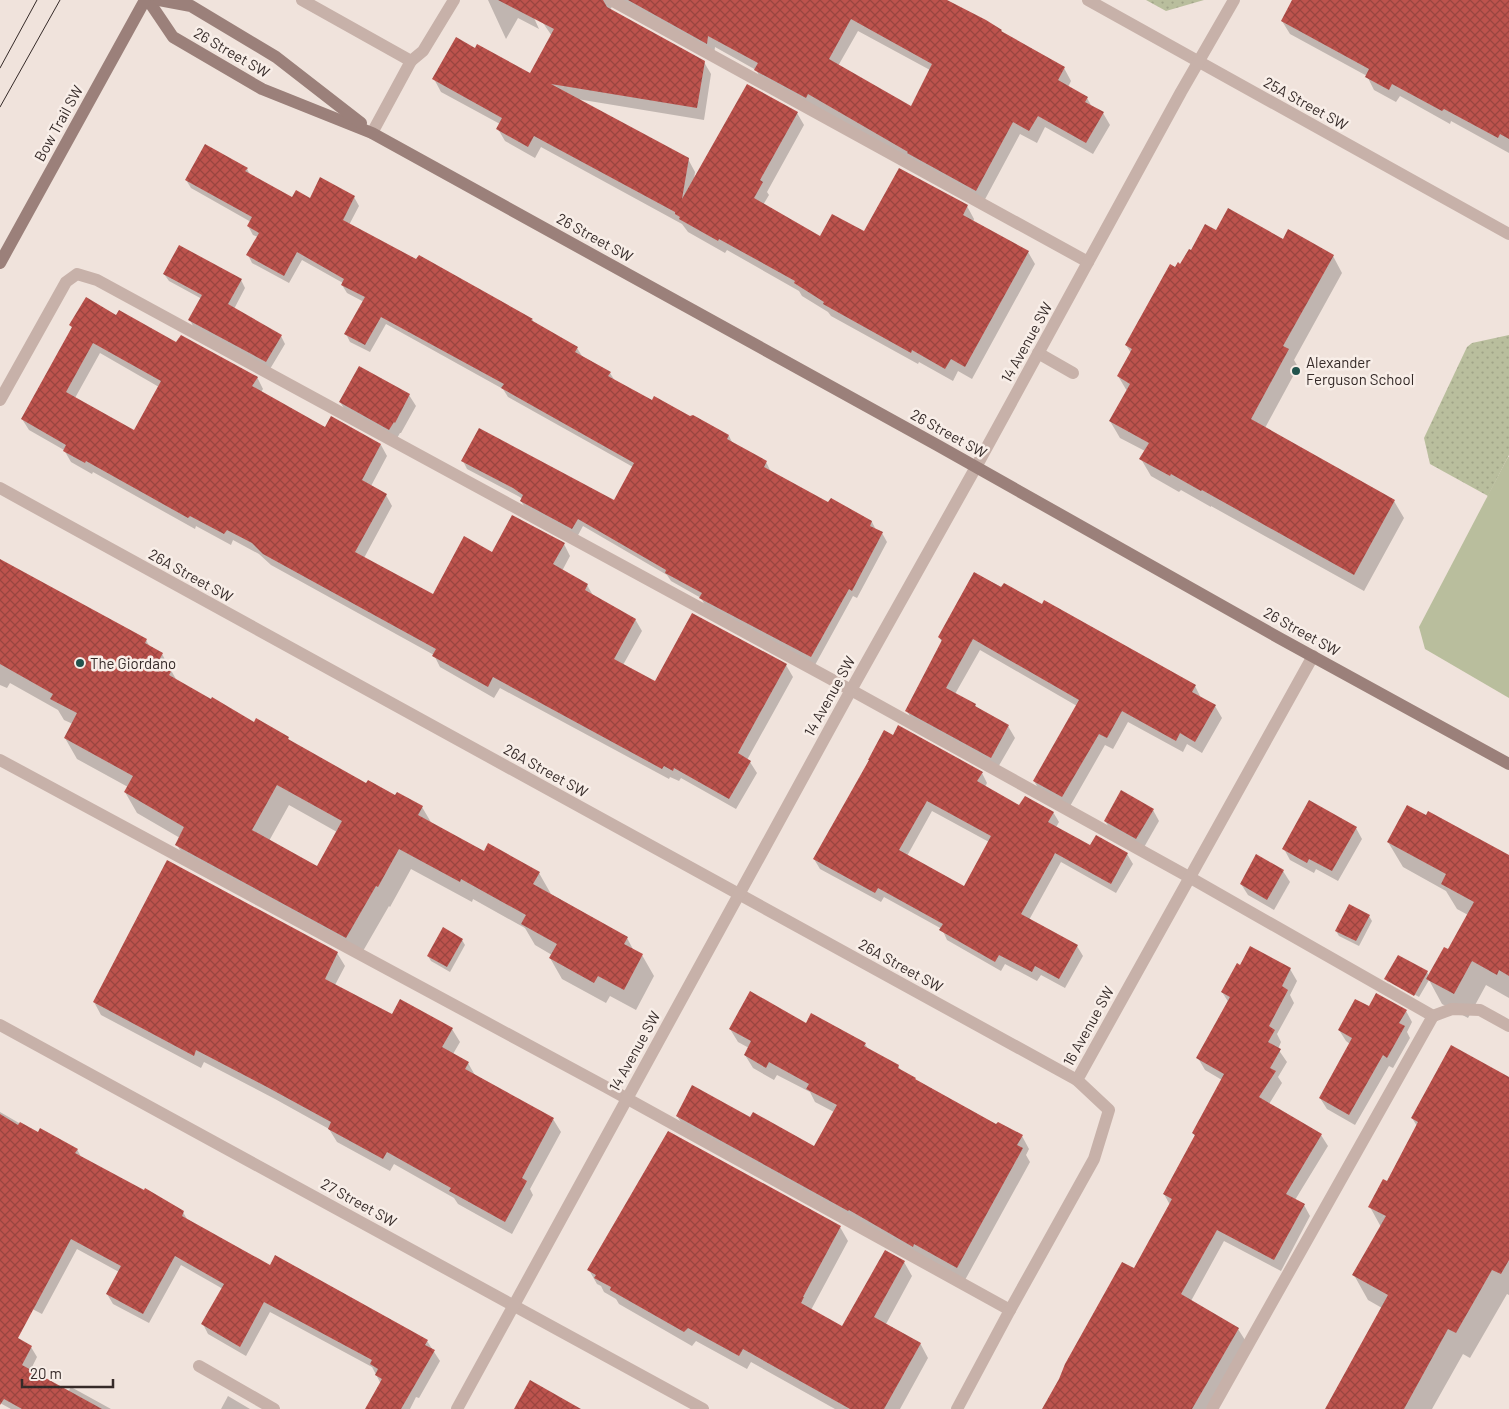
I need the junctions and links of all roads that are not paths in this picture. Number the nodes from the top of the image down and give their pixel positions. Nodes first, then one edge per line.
1 (146, 0) edge
2 (159, 0) edge
3 (302, 0) edge
4 (454, 0) edge
5 (611, 0) edge
6 (1088, 0) edge
7 (1234, 0) edge
8 (412, 61) junction
9 (1199, 61) junction
10 (372, 132) junction
11 (1509, 234) edge
12 (1088, 262) junction
13 (0, 263) edge
14 (1038, 353) junction
15 (1073, 373) dead end
16 (0, 400) edge
17 (976, 467) junction
18 (0, 488) edge
19 (1313, 656) junction
20 (851, 690) junction
21 (0, 760) edge
22 (1509, 764) edge
23 (1189, 877) junction
24 (738, 895) junction
25 (1434, 1016) junction
26 (0, 1025) edge
27 (1509, 1026) edge
28 (1077, 1080) junction
29 (627, 1098) junction
30 (514, 1306) junction
31 (1010, 1310) junction
32 (199, 1366) dead end
33 (274, 1409) edge
34 (456, 1409) edge
35 (703, 1409) edge
36 (957, 1409) edge
37 (1212, 1409) edge

1 - 10 street, 26 Street SW
1 - 13 street, Bow Trail SW
2 - 10 street, 26 Street SW
3 - 8 street
4 - 8 street
5 - 12 street
6 - 9 street, 25A Street SW
7 - 9 street, 14 Avenue SW
8 - 10 street
9 - 11 street, 25A Street SW
9 - 12 street, 14 Avenue SW
10 - 17 street, 26 Street SW
12 - 14 street, 14 Avenue SW
14 - 15 street
14 - 17 street, 14 Avenue SW
16 - 20 street
17 - 19 street, 26 Street SW
17 - 20 street, 14 Avenue SW
18 - 24 street, 26A Street SW
19 - 22 street, 26 Street SW
19 - 23 street, 16 Avenue SW
20 - 23 street
20 - 24 street, 14 Avenue SW
21 - 29 street
23 - 25 street
23 - 28 street, 16 Avenue SW
24 - 28 street, 26A Street SW
24 - 29 street, 14 Avenue SW
25 - 27 street
25 - 37 street
26 - 30 street, 27 Street SW
28 - 31 street, 16 Avenue SW
29 - 30 street, 14 Avenue SW
29 - 31 street
30 - 34 street, 14 Avenue SW
30 - 35 street, 27 Street SW
31 - 36 street, 16 Avenue SW
32 - 33 street

